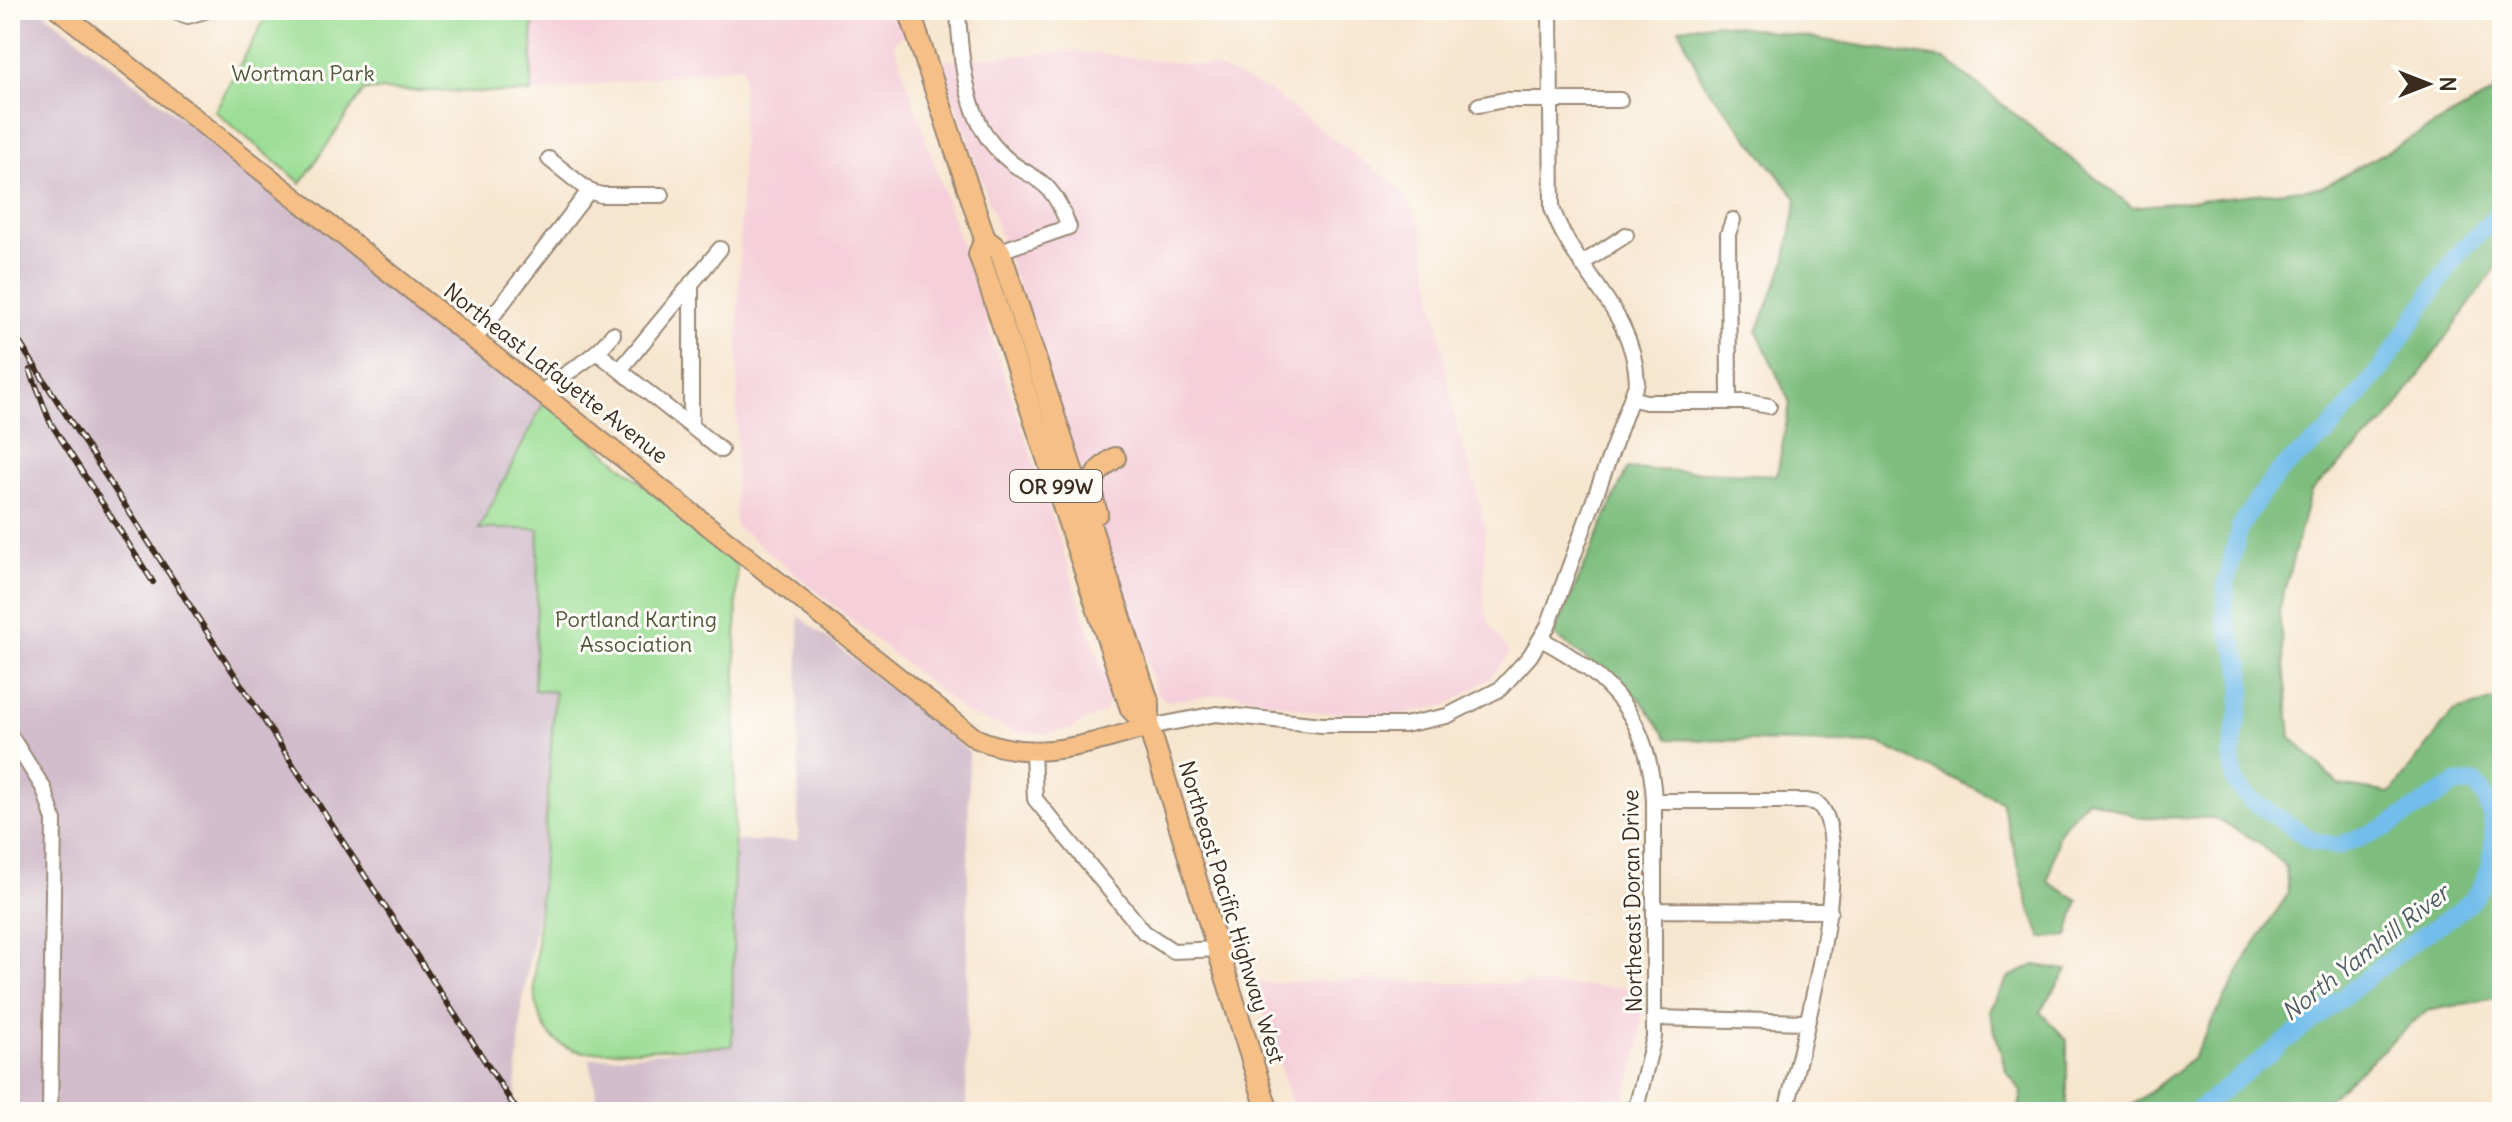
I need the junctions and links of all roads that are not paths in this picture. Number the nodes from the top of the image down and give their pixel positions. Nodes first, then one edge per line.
1 (59, 10) edge
2 (169, 10) edge
3 (208, 10) edge
4 (909, 10) edge
5 (958, 10) edge
6 (1550, 10) edge
7 (1551, 100) junction
8 (1620, 100) dead end
9 (1479, 105) dead end
10 (549, 159) dead end
11 (589, 191) junction
12 (662, 195) dead end
13 (1733, 220) dead end
14 (1626, 235) dead end
15 (992, 245) junction
16 (720, 249) dead end
17 (1583, 263) junction
18 (691, 283) junction
19 (613, 334) dead end
20 (475, 339) junction
21 (598, 353) junction
22 (620, 370) junction
23 (1024, 388) junction
24 (542, 392) junction
25 (1634, 399) junction
26 (1729, 402) junction
27 (1769, 406) dead end
28 (691, 426) junction
29 (721, 450) dead end
30 (1068, 455) junction
31 (1115, 458) dead end
32 (1050, 469) junction
33 (1106, 580) junction
34 (1114, 602) junction
35 (1541, 639) junction
36 (1149, 727) junction
37 (10, 735) edge
38 (1033, 752) junction
39 (1654, 801) junction
40 (1655, 910) junction
41 (1830, 911) junction
42 (1220, 949) junction
43 (1655, 1018) junction
44 (1806, 1022) junction
45 (50, 1112) edge
46 (1268, 1112) edge
47 (1635, 1112) edge
48 (1786, 1112) edge

1 - 20 main road, Northeast Lafayette Avenue
2 - 3 street
4 - 15 highway, Northeast Pacific Highway West / OR 99W
5 - 15 street
6 - 7 street
7 - 8 street
7 - 9 street
7 - 17 street
10 - 11 street
11 - 12 street
11 - 20 street
13 - 26 street
14 - 17 street
15 - 23 highway, Northeast Pacific Highway West / OR 99W
15 - 30 highway, Northeast Pacific Highway West / OR 99W
16 - 18 street
17 - 25 street
18 - 22 street
18 - 28 street
19 - 21 street
20 - 24 main road, Northeast Lafayette Avenue
21 - 22 street
21 - 24 street
22 - 28 street
23 - 30 highway
23 - 32 highway, Northeast Pacific Highway West / OR 99W
24 - 38 main road, Northeast Lafayette Avenue
25 - 26 street
25 - 35 street
26 - 27 street
28 - 29 street
30 - 33 highway, Northeast Pacific Highway West / OR 99W
31 - 34 highway
32 - 33 highway
32 - 36 highway, Northeast Pacific Highway West / OR 99W
33 - 34 highway, Northeast Pacific Highway West / OR 99W
34 - 36 highway, Northeast Pacific Highway West / OR 99W
35 - 36 street
35 - 39 street, Northeast Doran Drive
36 - 38 main road, Northeast Lafayette Avenue
36 - 42 highway, Northeast Pacific Highway West / OR 99W
37 - 45 street
38 - 42 street
39 - 40 street, Northeast Doran Drive
39 - 41 street
40 - 41 street
40 - 43 street, Northeast Doran Drive
41 - 44 street
42 - 46 highway, Northeast Pacific Highway West / OR 99W
43 - 44 street
43 - 47 street, Northeast Doran Drive
44 - 48 street

